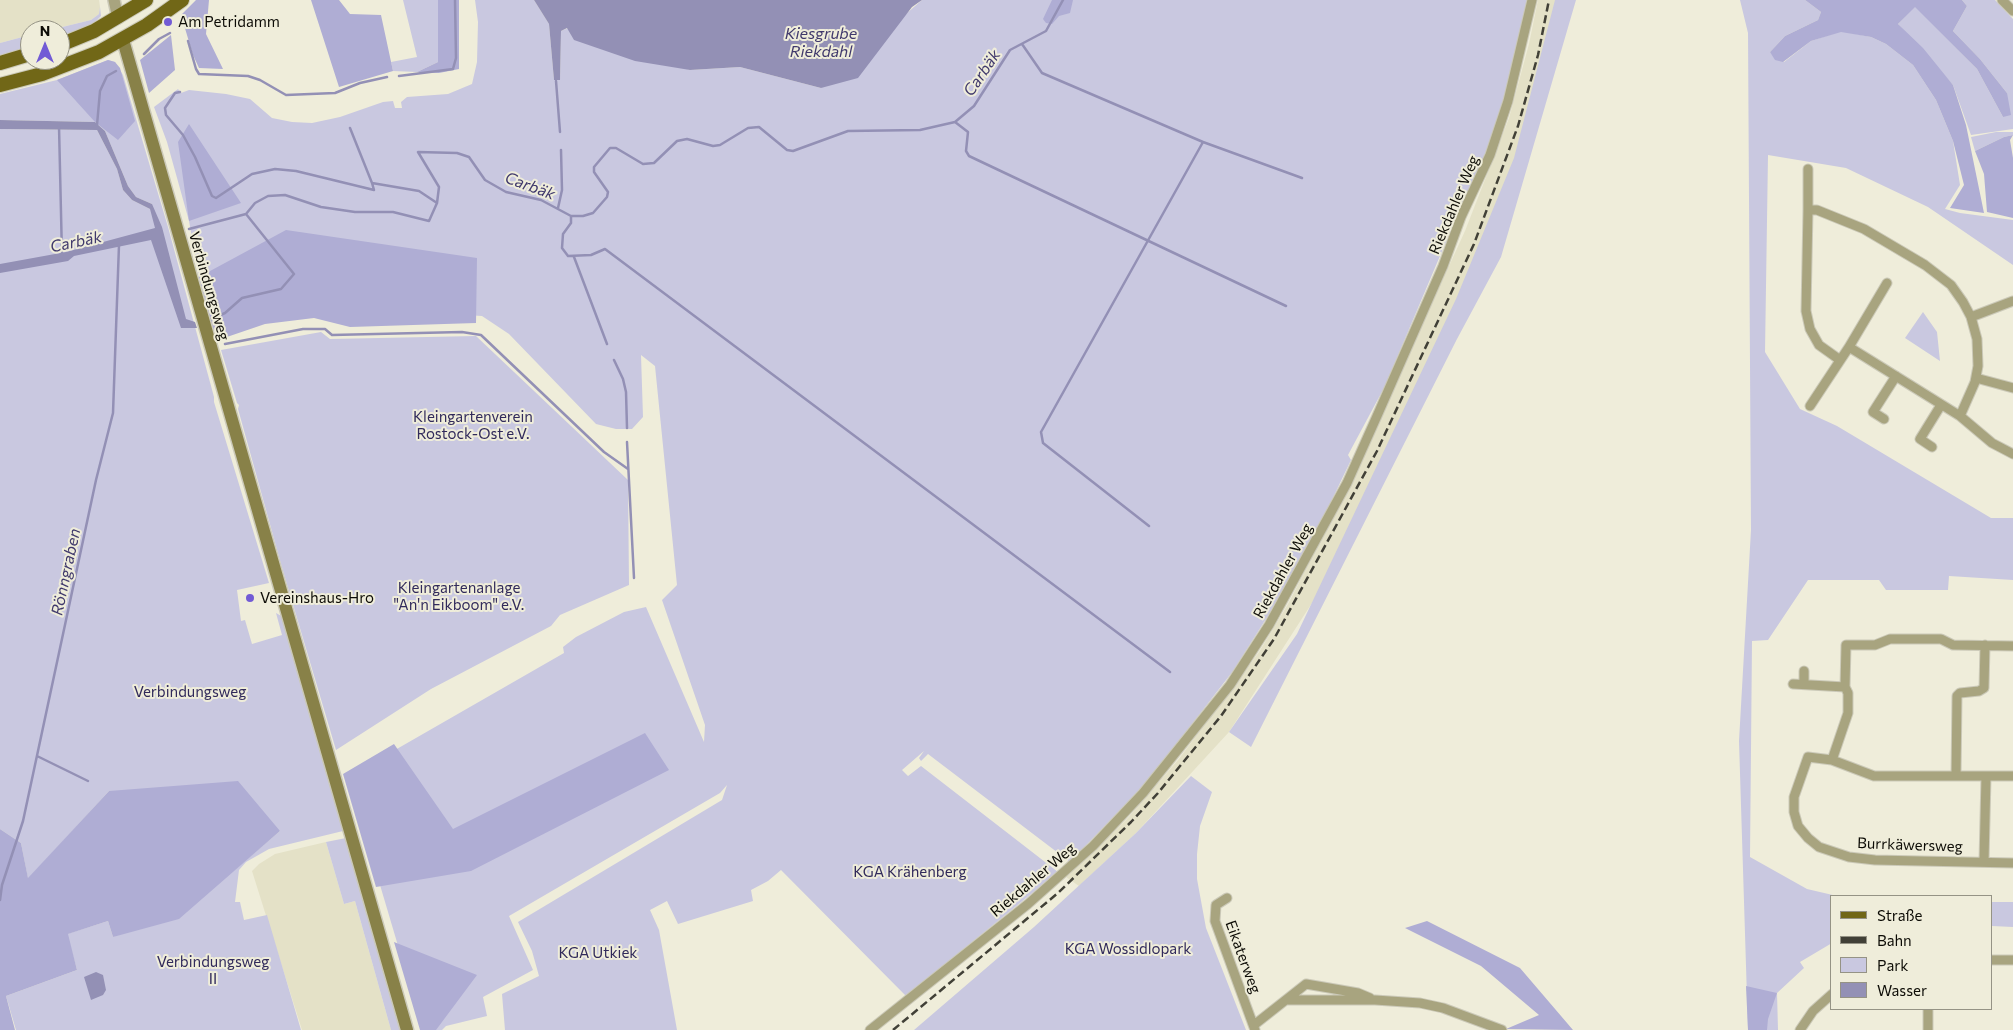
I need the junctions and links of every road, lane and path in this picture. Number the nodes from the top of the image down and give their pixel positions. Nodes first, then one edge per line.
1 (114, 0) edge
2 (146, 0) edge
3 (182, 0) edge
4 (1532, 0) edge
5 (2002, 0) edge
6 (2013, 11) edge
7 (118, 18) junction
8 (70, 40) edge
9 (123, 40) junction
10 (20, 57) edge
11 (0, 63) edge
12 (0, 85) edge
13 (1808, 169) dead end
14 (1808, 210) junction
15 (1887, 283) dead end
16 (2013, 301) edge
17 (1971, 317) junction
18 (1849, 348) junction
19 (1840, 360) junction
20 (1896, 376) junction
21 (1976, 378) junction
22 (2013, 388) edge
23 (1941, 404) junction
24 (1810, 406) dead end
25 (1960, 416) junction
26 (1884, 419) dead end
27 (1932, 447) dead end
28 (2013, 454) edge
29 (1985, 645) junction
30 (2013, 646) edge
31 (1804, 671) dead end
32 (1793, 684) dead end
33 (1804, 684) junction
34 (1845, 687) junction
35 (1832, 760) junction
36 (1956, 776) junction
37 (2013, 776) edge
38 (1986, 777) junction
39 (1984, 861) junction
40 (2013, 863) edge
41 (1228, 898) dead end
42 (1993, 960) edge
43 (2013, 960) edge
44 (1830, 996) edge
45 (1287, 1000) junction
46 (1375, 1000) junction
47 (1928, 1010) edge
48 (1254, 1028) edge
49 (406, 1030) edge
50 (870, 1030) edge
51 (1502, 1030) edge
52 (1800, 1030) edge
53 (1928, 1030) edge

1 - 7 street
2 - 7 main road
3 - 9 main road
4 - 50 street, Riekdahler Weg
5 - 6 street
7 - 8 main road
7 - 9 main road
9 - 12 main road
9 - 49 main road, Verbindungsweg
10 - 11 main road
13 - 14 street
14 - 17 street
14 - 19 street
15 - 18 street
16 - 17 street
17 - 21 street
18 - 19 street
18 - 20 street
19 - 24 street
20 - 23 street
20 - 26 street
21 - 22 street
21 - 25 street
23 - 25 street
23 - 27 street
25 - 28 street
29 - 30 street
29 - 34 street
29 - 36 street
31 - 33 street
32 - 33 street
33 - 34 street
34 - 35 street
35 - 36 street
35 - 39 street, Burrkäwersweg
36 - 38 street
37 - 38 street
38 - 39 street, Burrkäwersweg
39 - 40 street, Burrkäwersweg
41 - 48 street, Eikaterweg
42 - 43 street
44 - 52 street
45 - 46 street
45 - 46 street
45 - 48 street
46 - 51 street
47 - 53 street

